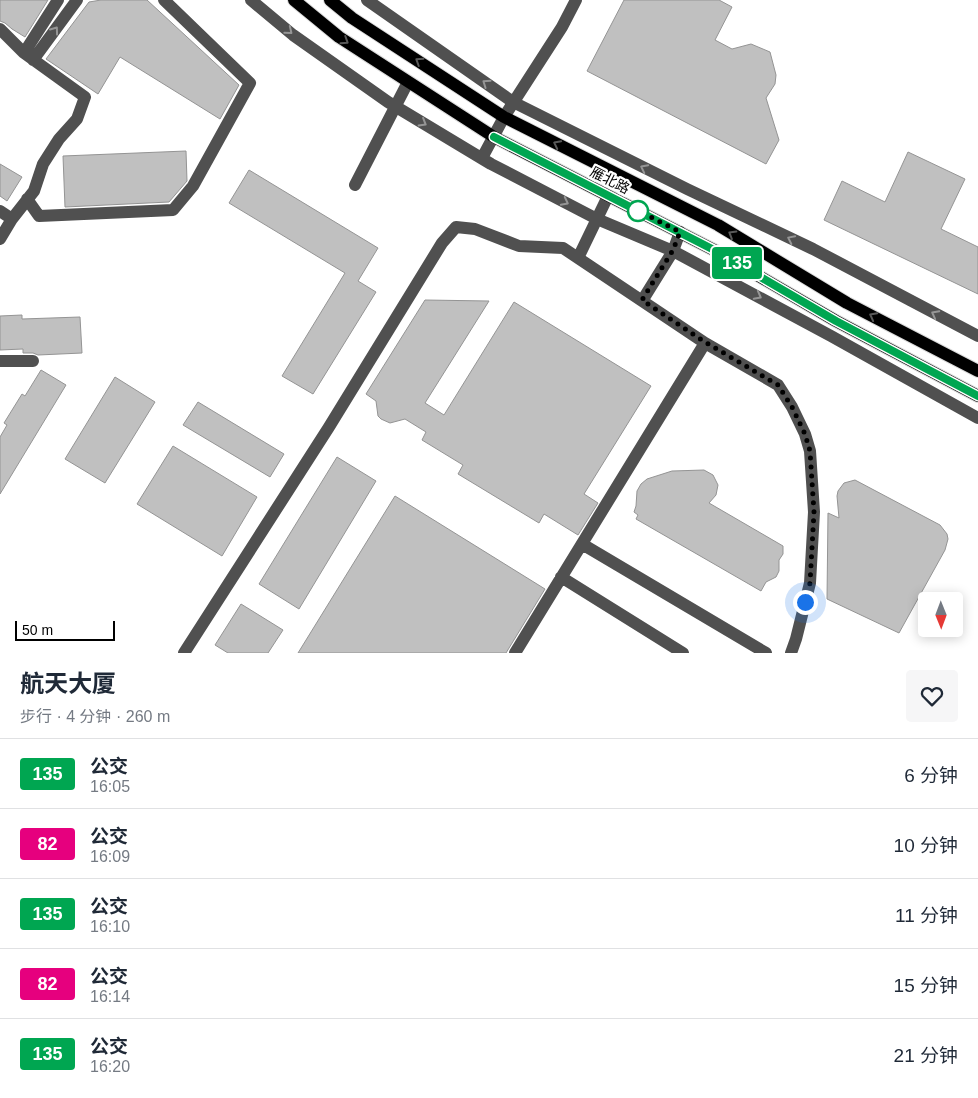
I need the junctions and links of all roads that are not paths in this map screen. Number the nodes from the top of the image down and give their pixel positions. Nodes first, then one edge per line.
1 (58, 0) edge
2 (77, 0) edge
3 (164, 0) edge
4 (251, 0) edge
5 (294, 0) edge
6 (330, 0) edge
7 (367, 0) edge
8 (576, 0) edge
9 (0, 29) edge
10 (29, 57) junction
11 (408, 82) junction
12 (513, 102) junction
13 (396, 107) junction
14 (504, 116) junction
15 (494, 137) junction
16 (482, 158) junction
17 (355, 185) dead end
18 (608, 196) junction
19 (28, 199) junction
20 (0, 211) edge
21 (12, 218) junction
22 (597, 218) junction
23 (680, 232) junction
24 (0, 239) edge
25 (673, 250) junction
26 (578, 258) junction
27 (642, 300) junction
28 (978, 336) edge
29 (705, 342) junction
30 (0, 361) edge
31 (33, 361) dead end
32 (978, 371) edge
33 (978, 396) edge
34 (978, 418) edge
35 (582, 544) junction
36 (561, 577) junction
37 (184, 653) edge
38 (515, 653) edge
39 (683, 653) edge
40 (766, 653) edge
41 (791, 653) edge

1 - 10 street
10 -> 2 street
3 - 19 street
4 -> 13 street
5 -> 11 main road, 雁北路
14 -> 6 main road, 雁北路
12 -> 7 street
8 - 12 street
9 - 10 street
10 - 19 street
11 - 13 street
11 - 15 main road, 雁北路
12 - 14 street
28 -> 12 street
13 -> 16 street
13 - 17 street
14 - 15 street
32 -> 14 main road, 雁北路
15 - 16 street
15 - 18 main road, 雁北路
16 -> 22 street
18 - 22 street
18 - 23 main road, 雁北路
19 - 21 street
20 - 21 street
21 - 24 street
22 - 25 street
22 - 26 street
23 - 25 street
23 - 33 main road, 雁北路
25 - 27 street
25 -> 34 street
26 - 27 street
26 - 37 street
27 - 29 street
29 - 35 street
29 - 41 street
30 - 31 street
35 - 36 street
35 - 40 street
36 - 38 street
36 - 39 street

